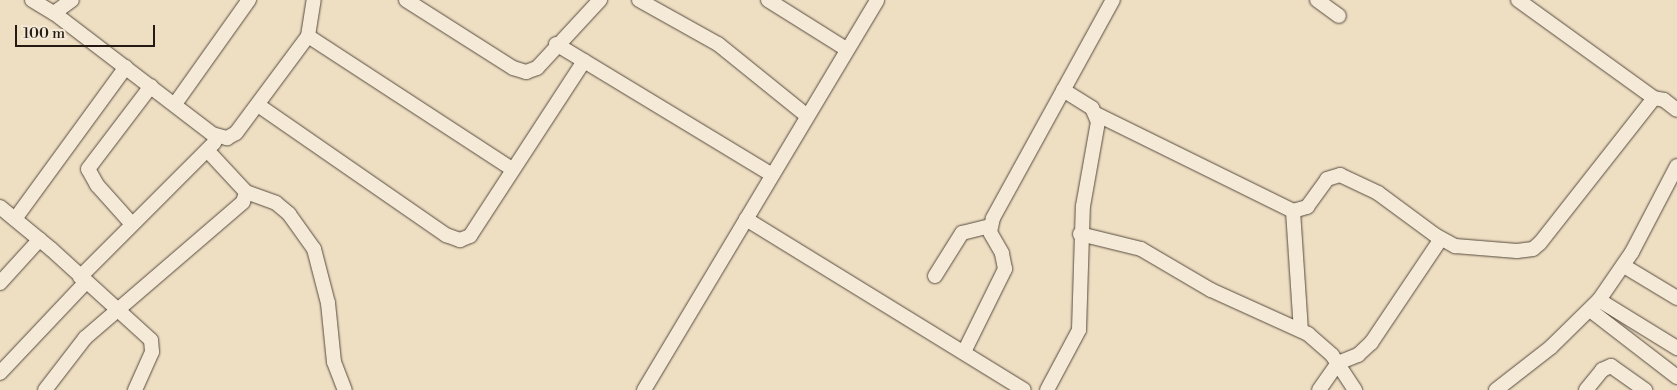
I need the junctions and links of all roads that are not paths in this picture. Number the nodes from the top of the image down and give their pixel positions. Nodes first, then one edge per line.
1 (32, 0) edge
2 (72, 0) edge
3 (249, 0) edge
4 (314, 0) edge
5 (406, 0) edge
6 (600, 0) edge
7 (639, 0) edge
8 (768, 0) edge
9 (877, 0) edge
10 (1113, 0) edge
11 (1317, 0) edge
12 (1518, 0) edge
13 (54, 13) junction
14 (1339, 16) dead end
15 (308, 36) junction
16 (556, 44) junction
17 (846, 49) junction
18 (584, 61) junction
19 (126, 67) junction
20 (151, 86) junction
21 (1063, 90) junction
22 (1654, 98) junction
23 (175, 104) junction
24 (258, 105) junction
25 (1677, 110) edge
26 (1096, 114) junction
27 (806, 116) junction
28 (220, 137) junction
29 (208, 150) junction
30 (1677, 166) edge
31 (512, 169) junction
32 (771, 174) junction
33 (246, 192) junction
34 (0, 208) edge
35 (1293, 211) junction
36 (15, 219) junction
37 (746, 219) junction
38 (131, 223) junction
39 (990, 226) junction
40 (1080, 234) junction
41 (40, 239) junction
42 (1441, 239) junction
43 (1624, 266) junction
44 (934, 276) dead end
45 (83, 280) junction
46 (0, 283) edge
47 (1677, 298) edge
48 (1595, 305) junction
49 (118, 310) junction
50 (1301, 330) junction
51 (1677, 348) edge
52 (964, 352) junction
53 (1338, 363) junction
54 (0, 373) edge
55 (1677, 378) edge
56 (649, 388) edge
57 (1501, 389) edge
58 (1641, 389) edge
59 (44, 390) edge
60 (135, 390) edge
61 (345, 390) edge
62 (1024, 390) edge
63 (1047, 390) edge
64 (1319, 390) edge
65 (1355, 390) edge
66 (1586, 390) edge

1 - 13 street
2 - 13 street
3 - 23 street
4 - 15 street
5 - 16 street
6 - 16 street
7 - 27 street
8 - 17 street
9 - 17 street
10 - 21 street
11 - 14 street
12 - 22 street
13 - 19 street
15 - 24 street
15 - 31 street
16 - 18 street
17 - 27 street
18 - 31 street
18 - 32 street
19 - 20 street
19 - 36 street
20 - 23 street
20 - 38 street
21 - 26 street
21 - 39 street
22 - 25 street
22 - 42 street
23 - 28 street
24 - 28 street
24 - 31 street
26 - 35 street
26 - 40 street
27 - 32 street
28 - 29 street
29 - 33 street
29 - 38 street
30 - 43 street
32 - 37 street
33 - 49 street
33 - 61 street
34 - 36 street
35 - 42 street
35 - 50 street
36 - 41 street
37 - 52 street
37 - 56 street
38 - 45 street
39 - 44 street
39 - 52 street
40 - 50 street
40 - 63 street
41 - 45 street
41 - 46 street
42 - 53 street
43 - 47 street
43 - 48 street
45 - 49 street
45 - 54 street
48 - 51 street
48 - 55 street
48 - 57 street
49 - 59 street
49 - 60 street
50 - 53 street
52 - 62 street
53 - 64 street
53 - 65 street
58 - 66 street

